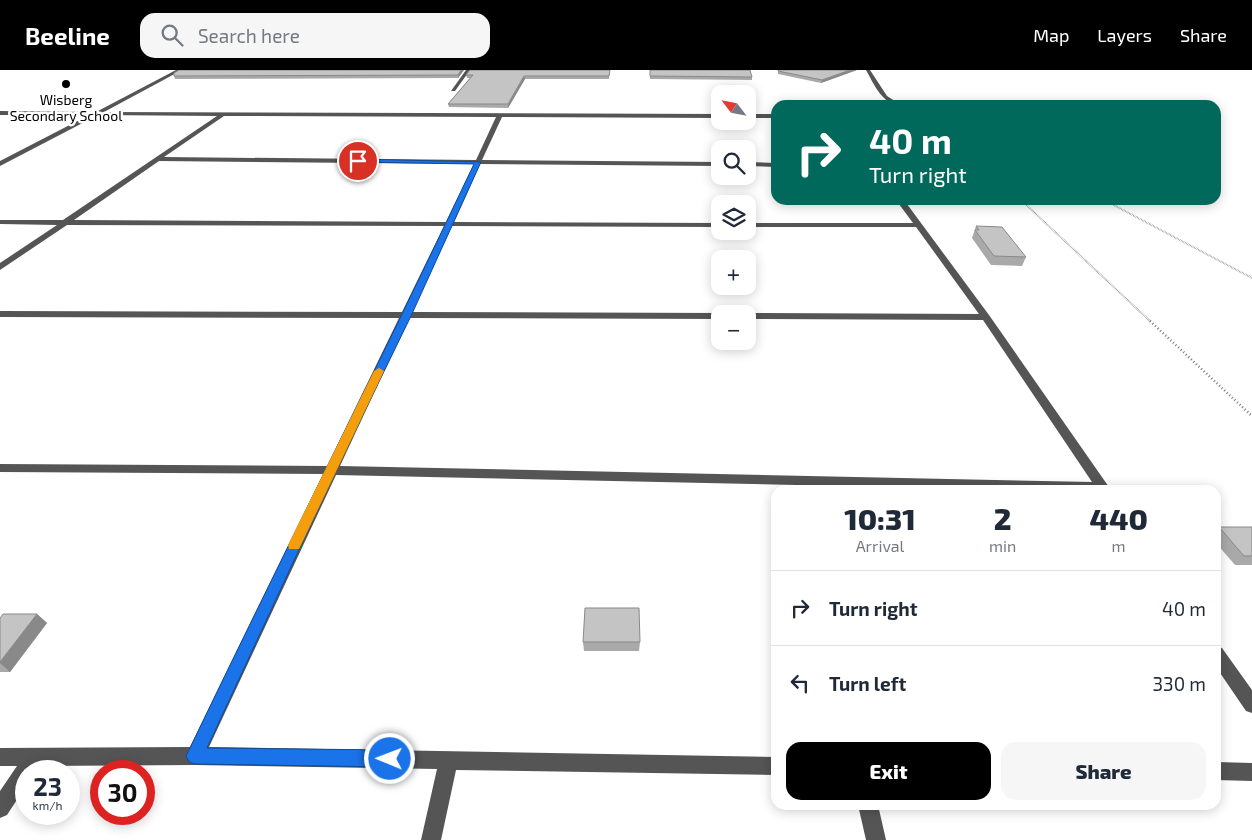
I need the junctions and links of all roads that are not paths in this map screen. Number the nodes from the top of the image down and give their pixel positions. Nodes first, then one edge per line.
1 (180, 70) edge
2 (468, 70) edge
3 (868, 70) edge
4 (454, 90) dead end
5 (890, 100) edge
6 (0, 113) edge
7 (101, 113) junction
8 (223, 114) junction
9 (500, 115) junction
10 (711, 116) edge
11 (756, 116) edge
12 (771, 116) edge
13 (159, 159) junction
14 (478, 162) junction
15 (0, 164) edge
16 (711, 164) edge
17 (756, 164) edge
18 (771, 165) edge
19 (904, 205) edge
20 (0, 222) edge
21 (68, 222) junction
22 (448, 224) junction
23 (711, 225) edge
24 (756, 225) edge
25 (918, 225) junction
26 (0, 267) edge
27 (0, 314) edge
28 (407, 316) junction
29 (711, 316) edge
30 (756, 316) edge
31 (986, 317) junction
32 (0, 468) edge
33 (330, 470) junction
34 (940, 485) edge
35 (1100, 485) edge
36 (1221, 660) edge
37 (1252, 705) edge
38 (195, 756) junction
39 (0, 757) edge
40 (34, 758) junction
41 (449, 760) junction
42 (771, 766) edge
43 (1221, 771) edge
44 (1252, 772) edge
45 (0, 808) edge
46 (869, 810) edge
47 (431, 840) edge
48 (876, 840) edge

1 - 7 street
2 - 4 street
3 - 5 street
6 - 7 street
7 - 8 street
7 - 15 street
8 - 9 street
8 - 13 street
9 - 10 street
9 - 14 street
11 - 12 street
13 - 14 street
13 - 21 street
14 - 16 street
14 - 22 street
17 - 18 street
19 - 25 street
20 - 21 street
21 - 22 street
21 - 26 street
22 - 23 street
22 - 28 street
24 - 25 street
25 - 31 street
27 - 28 street
28 - 29 street
28 - 33 street
30 - 31 street
31 - 35 street
32 - 33 street
33 - 34 street
33 - 38 street
36 - 37 street
38 - 40 street
38 - 41 street
39 - 40 street
40 - 45 street
41 - 42 street
41 - 47 street
43 - 44 street
46 - 48 street

